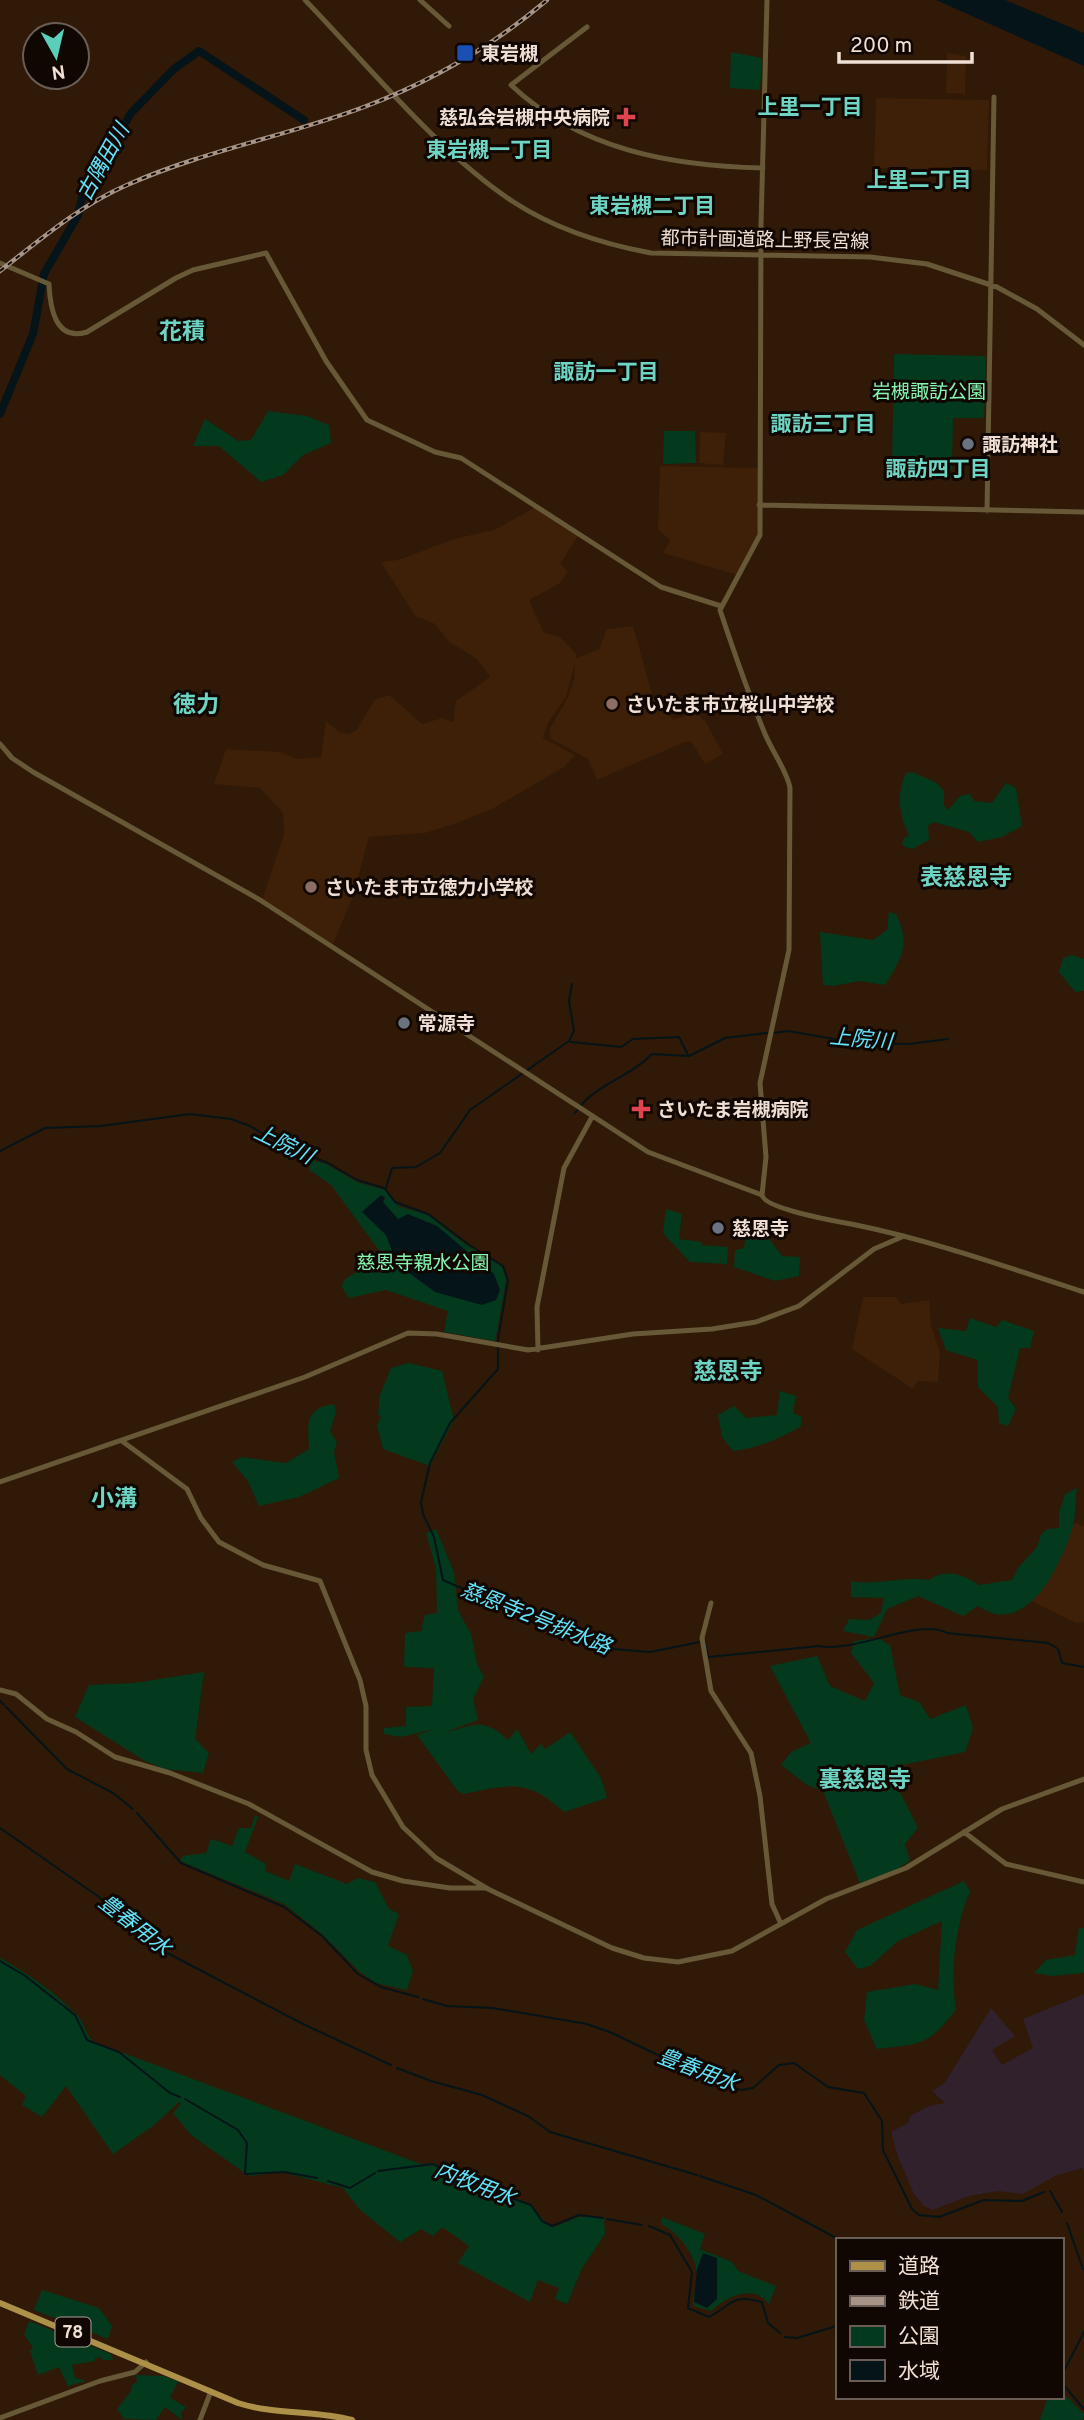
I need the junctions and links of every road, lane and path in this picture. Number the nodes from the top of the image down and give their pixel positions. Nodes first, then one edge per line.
1 (305, 0) edge
2 (420, 0) edge
3 (767, 0) edge
4 (449, 26) dead end
5 (587, 27) dead end
6 (995, 97) dead end
7 (763, 168) junction
8 (761, 256) junction
9 (0, 262) edge
10 (990, 285) junction
11 (1084, 345) edge
12 (760, 505) junction
13 (987, 511) junction
14 (1084, 512) edge
15 (721, 606) junction
16 (0, 744) edge
17 (592, 1117) junction
18 (762, 1195) junction
19 (904, 1236) junction
20 (1084, 1292) edge
21 (538, 1350) junction
22 (122, 1441) junction
23 (0, 1482) edge
24 (712, 1603) dead end
25 (0, 1690) edge
26 (1084, 1779) edge
27 (964, 1832) junction
28 (1084, 1882) edge
29 (488, 1889) junction
30 (781, 1924) junction
31 (0, 2303) edge
32 (146, 2362) junction
33 (211, 2391) junction
34 (0, 2418) edge
35 (200, 2420) edge
36 (352, 2420) edge

1 - 8 street, 都市計画道路上野長宮線
2 - 4 street
3 - 7 street
5 - 7 street
6 - 10 street
7 - 8 street
8 - 10 street, 都市計画道路上野長宮線
8 - 12 street
9 - 15 street
10 - 11 street, 都市計画道路上野長宮線
10 - 13 street
12 - 13 street
12 - 15 street
13 - 14 street
15 - 18 street
16 - 17 street
17 - 18 street
17 - 21 street
18 - 19 street
19 - 20 street
19 - 21 street
21 - 22 street
22 - 23 street
22 - 29 street
24 - 30 street
25 - 29 street
26 - 27 street
27 - 28 street
27 - 30 street
29 - 30 street
31 - 32 main road, 78
32 - 33 main road, 78
32 - 34 street
33 - 35 street
33 - 36 main road, 78

